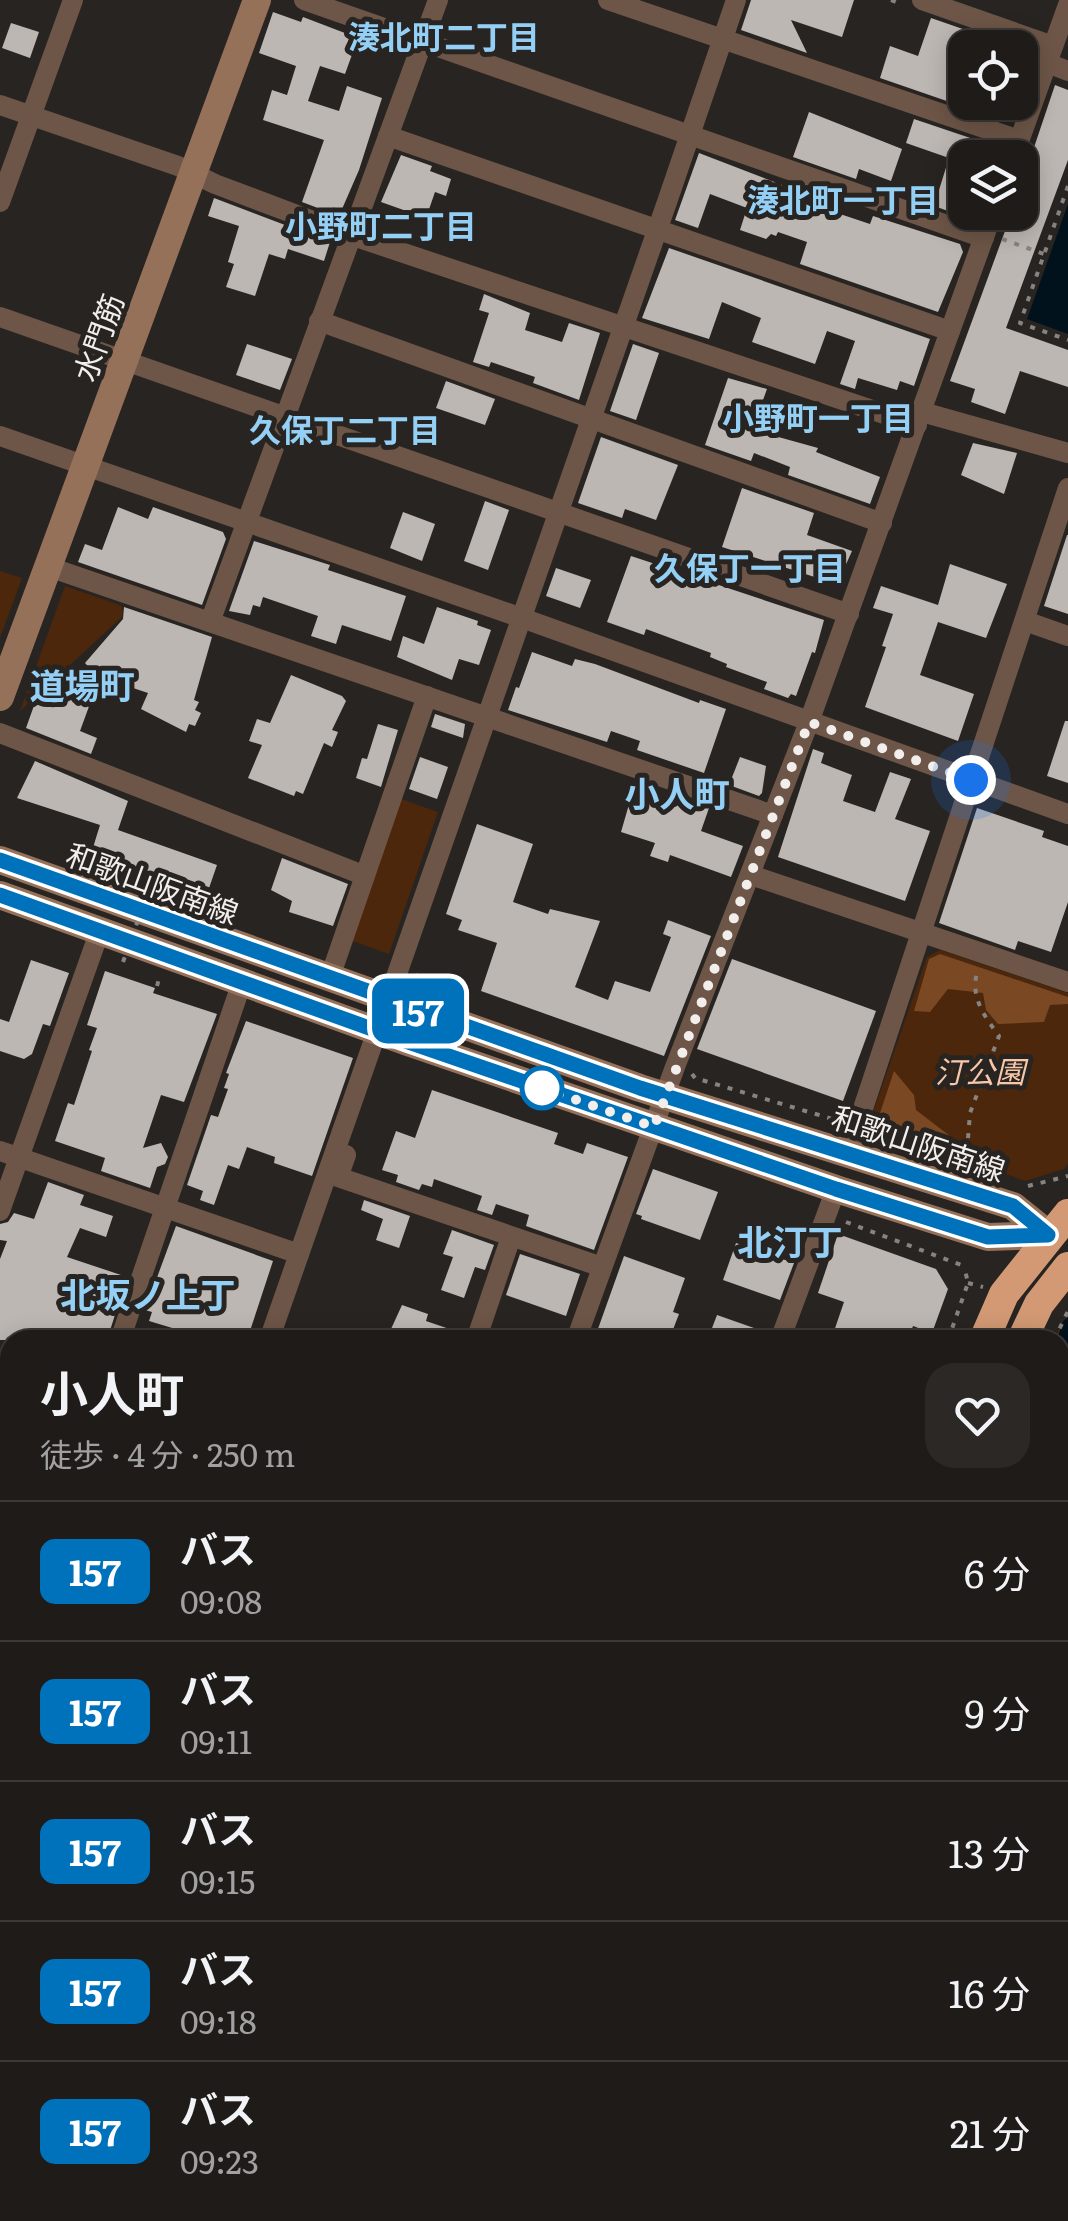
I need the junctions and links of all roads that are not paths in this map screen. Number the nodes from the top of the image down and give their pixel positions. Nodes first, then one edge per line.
1 (73, 0) edge
2 (257, 0) edge
3 (304, 0) edge
4 (438, 0) edge
5 (608, 0) edge
6 (736, 0) edge
7 (922, 0) edge
8 (1068, 5) edge
9 (723, 39) junction
10 (422, 42) junction
11 (1050, 54) junction
12 (1068, 71) edge
13 (0, 105) edge
14 (32, 116) junction
15 (690, 134) junction
16 (388, 136) junction
17 (992, 140) edge
18 (1019, 140) edge
19 (194, 174) junction
20 (0, 202) edge
21 (658, 230) junction
22 (987, 230) edge
23 (350, 234) junction
24 (984, 238) junction
25 (0, 317) edge
26 (319, 321) junction
27 (625, 326) junction
28 (950, 331) junction
29 (123, 360) junction
30 (284, 415) junction
31 (593, 418) junction
32 (919, 419) junction
33 (0, 436) edge
34 (1068, 453) edge
35 (85, 466) junction
36 (1068, 488) edge
37 (560, 513) junction
38 (247, 521) junction
39 (882, 524) junction
40 (48, 567) junction
41 (849, 614) junction
42 (522, 618) junction
43 (1026, 621) junction
44 (210, 622) junction
45 (1068, 636) edge
46 (427, 696) junction
47 (0, 697) edge
48 (488, 719) junction
49 (809, 722) junction
50 (0, 733) edge
51 (971, 780) junction
52 (1068, 814) edge
53 (773, 815) junction
54 (0, 860) edge
55 (363, 875) junction
56 (751, 875) junction
57 (0, 895) edge
58 (99, 932) junction
59 (919, 933) junction
60 (329, 980) junction
61 (242, 982) junction
62 (1068, 982) edge
63 (390, 1001) junction
64 (380, 1031) junction
65 (665, 1096) junction
66 (353, 1100) junction
67 (654, 1127) junction
68 (9, 1154) edge
69 (848, 1154) junction
70 (836, 1189) junction
71 (165, 1208) junction
72 (0, 1211) edge
73 (1058, 1224) edge
74 (511, 1237) junction
75 (300, 1254) junction
76 (602, 1266) junction
77 (1068, 1267) edge
78 (123, 1330) edge
79 (273, 1330) edge
80 (479, 1330) edge
81 (580, 1330) edge
82 (784, 1330) edge
83 (988, 1330) edge
84 (1027, 1330) edge

1 - 14 street
2 - 19 main road, 水門筋
3 - 10 street
4 - 10 street
5 - 9 street
6 - 9 street
7 - 11 street
8 - 11 street
9 - 15 street
9 - 17 street
10 - 15 street
10 - 16 street
11 - 12 street
11 - 18 street
13 - 14 street
14 - 19 street
14 - 20 street
15 - 21 street
15 - 24 street
16 - 21 street
16 - 23 street
19 - 23 street
19 - 29 main road, 水門筋
21 - 27 street
21 - 28 street
22 - 24 street
23 - 26 street
23 - 27 street
24 - 28 street
25 - 29 street
26 - 30 street
26 - 31 street
27 - 31 street
27 - 32 street
28 - 32 street
29 - 30 street
29 - 35 main road, 水門筋
30 - 37 street
30 - 38 street
31 - 37 street
31 - 39 street
32 - 34 street
32 - 39 street
33 - 35 street
35 - 38 street
35 - 40 main road, 水門筋
36 - 43 street
37 - 41 street
37 - 42 street
38 - 42 street
38 - 44 street
39 - 41 street
40 - 44 street
40 - 47 main road, 水門筋
41 - 49 street
42 - 48 street
42 - 49 street
43 - 45 street
43 - 51 street
44 - 46 street
46 - 48 street
46 - 55 street
48 - 53 street
48 - 63 street
49 - 51 street
49 - 53 street
50 - 55 street
51 - 52 street
51 - 59 street
53 - 56 street
54 - 60 main road, 和歌山阪南線
55 - 60 street
56 - 59 street
56 - 65 street
57 - 58 main road
58 - 61 main road
58 - 68 street
59 - 62 street
59 - 69 street
60 - 63 main road, 和歌山阪南線
61 - 64 main road
61 - 71 street
63 - 64 street
63 - 65 main road, 和歌山阪南線
64 - 66 street
64 - 67 main road
65 - 67 street
65 - 69 main road, 和歌山阪南線
66 - 74 street
66 - 75 street
67 - 70 main road
67 - 76 street
68 - 71 street
68 - 72 street
69 - 73 main road, 和歌山阪南線
70 - 73 main road
70 - 82 street
71 - 75 street
71 - 78 street
73 - 83 highway
74 - 76 street
74 - 80 street
75 - 79 street
76 - 81 street
77 - 84 highway

